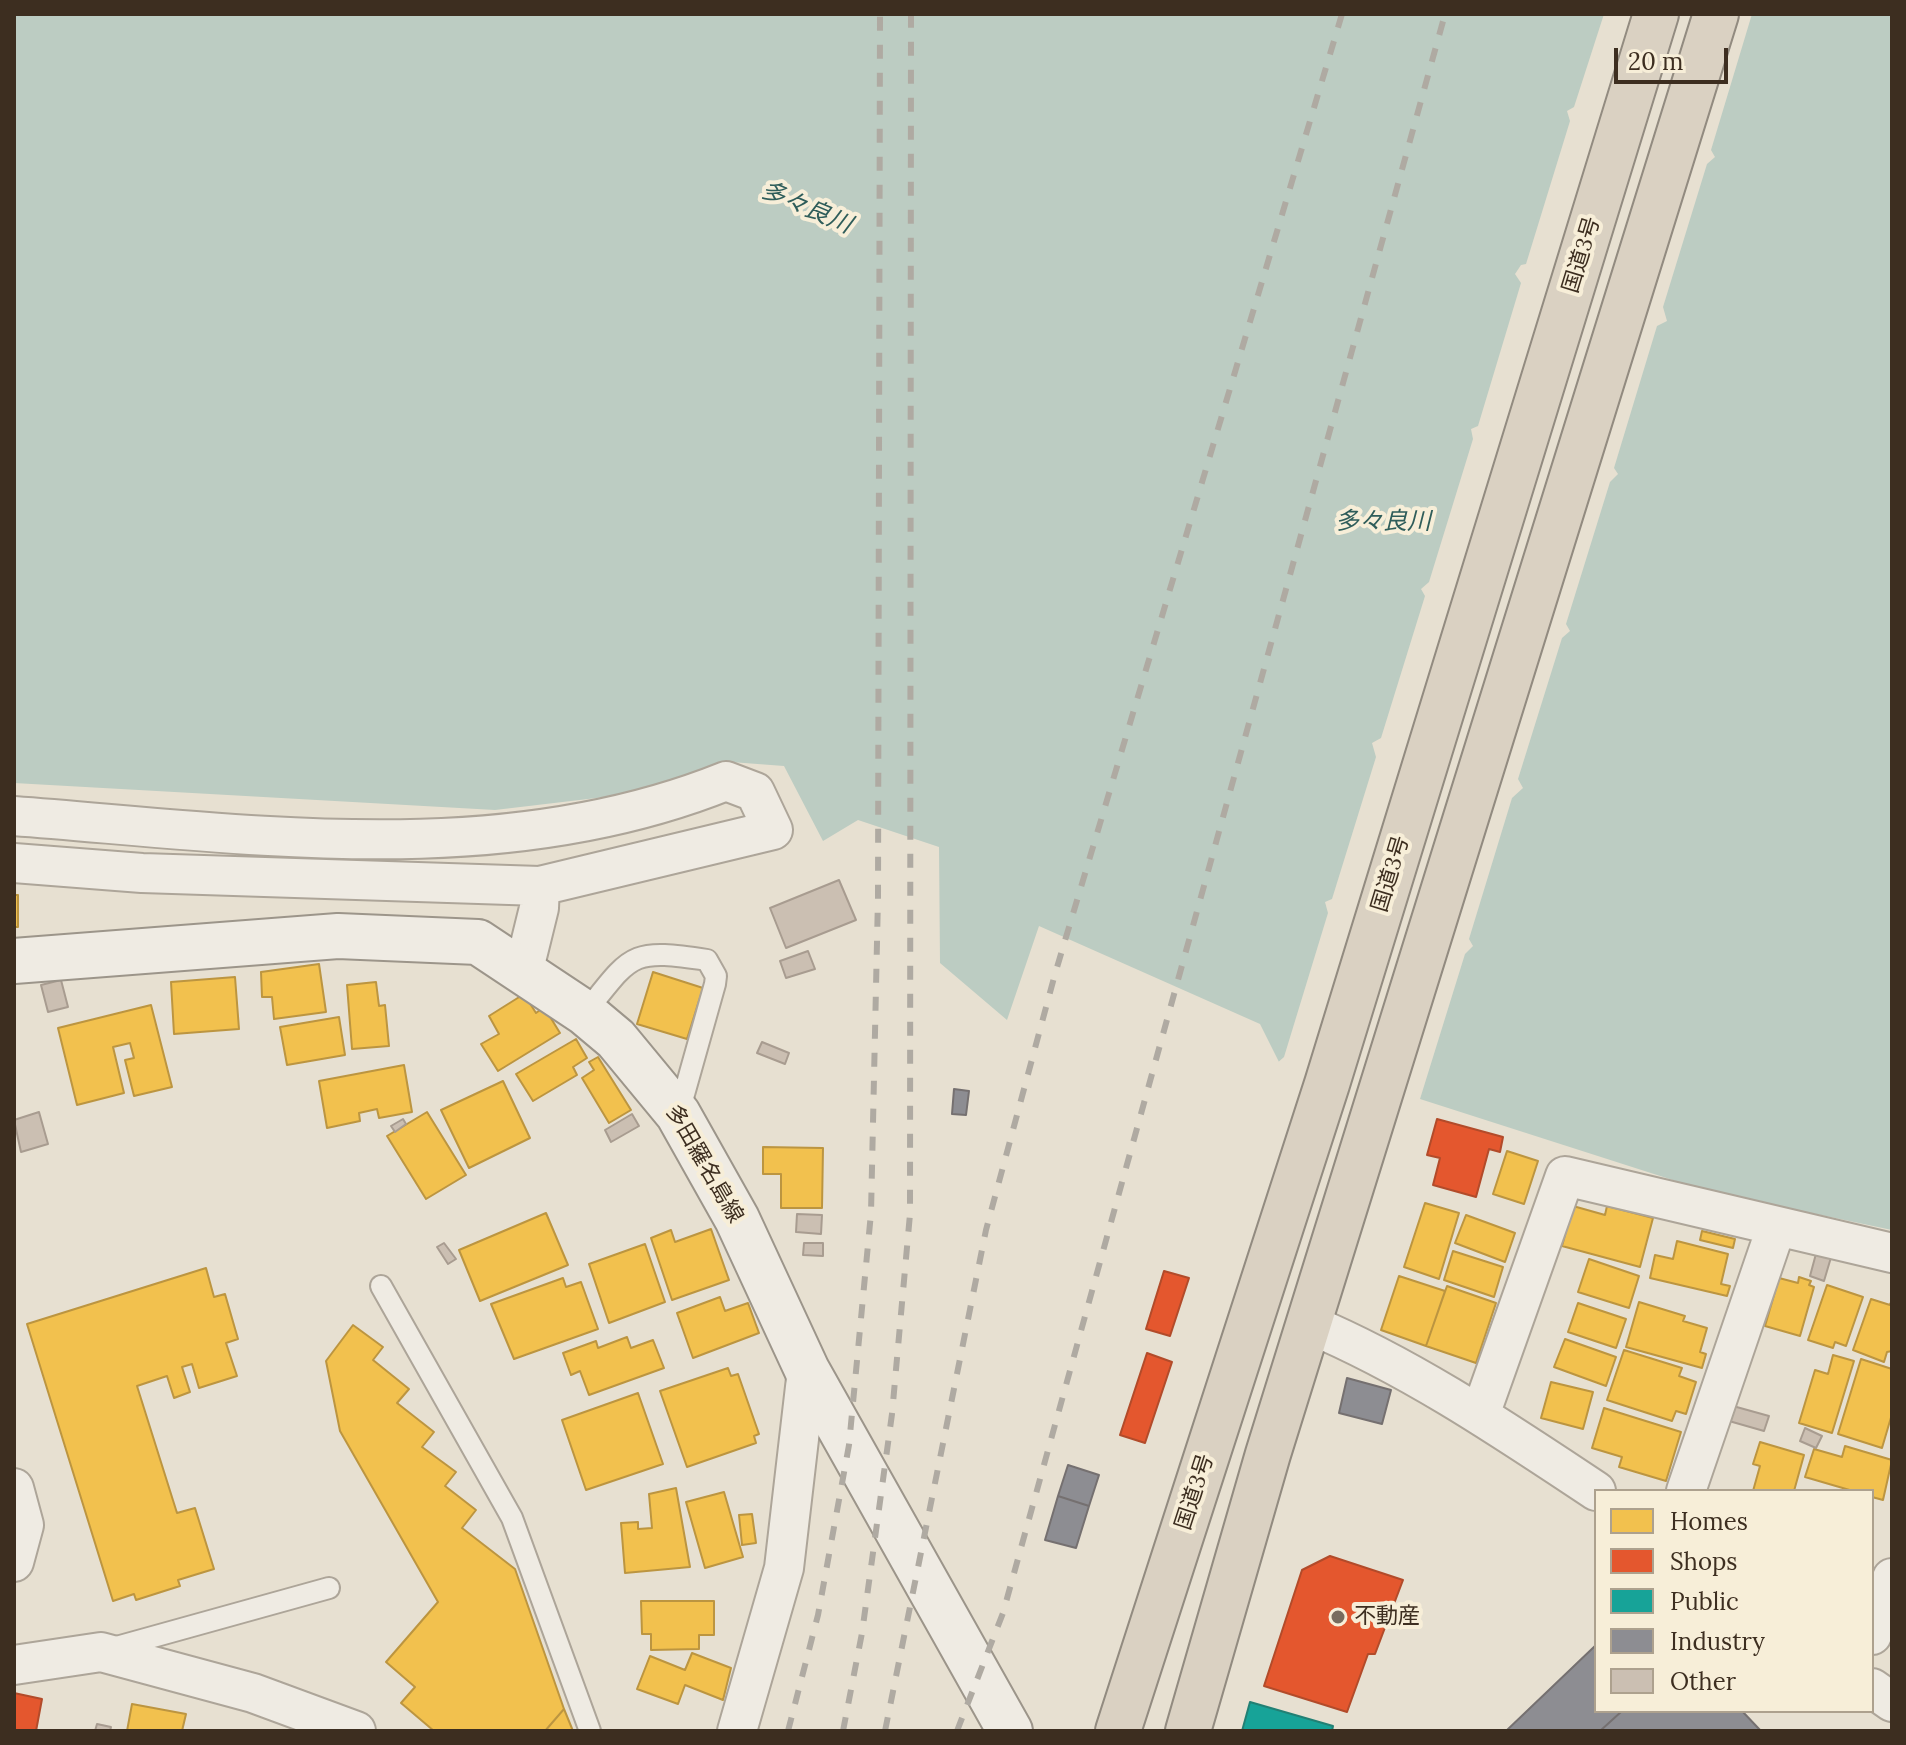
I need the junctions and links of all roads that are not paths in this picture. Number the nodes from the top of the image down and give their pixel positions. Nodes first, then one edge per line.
1 (1656, 14) edge
2 (1716, 14) edge
3 (14, 816) edge
4 (14, 863) edge
5 (540, 886) junction
6 (14, 961) edge
7 (523, 973) junction
8 (585, 1013) junction
9 (678, 1114) junction
10 (1776, 1228) junction
11 (1892, 1253) edge
12 (381, 1286) dead end
13 (1309, 1324) junction
14 (807, 1370) junction
15 (1480, 1415) junction
16 (14, 1488) edge
17 (1687, 1489) edge
18 (1594, 1490) edge
19 (14, 1562) edge
20 (1892, 1578) edge
21 (329, 1588) dead end
22 (1874, 1629) edge
23 (101, 1652) junction
24 (14, 1665) edge
25 (1874, 1689) edge
26 (1892, 1702) edge
27 (356, 1731) edge
28 (590, 1731) edge
29 (737, 1731) edge
30 (1010, 1731) edge
31 (1118, 1731) edge
32 (1188, 1731) edge

1 - 31 highway, 国道3号
2 - 13 highway
3 - 5 street
4 - 5 street
5 - 7 street
6 - 7 main road, 多田羅名島線
7 - 8 main road, 多田羅名島線
8 - 9 main road, 多田羅名島線
8 - 9 lane
9 - 14 main road, 多田羅名島線
10 - 11 street
10 - 15 street
10 - 17 street
12 - 28 lane
13 - 15 street
13 - 32 highway
14 - 29 street
14 - 30 main road, 多田羅名島線
15 - 18 street
16 - 19 street
20 - 22 street
21 - 23 lane
23 - 24 street
23 - 27 street
25 - 26 street

